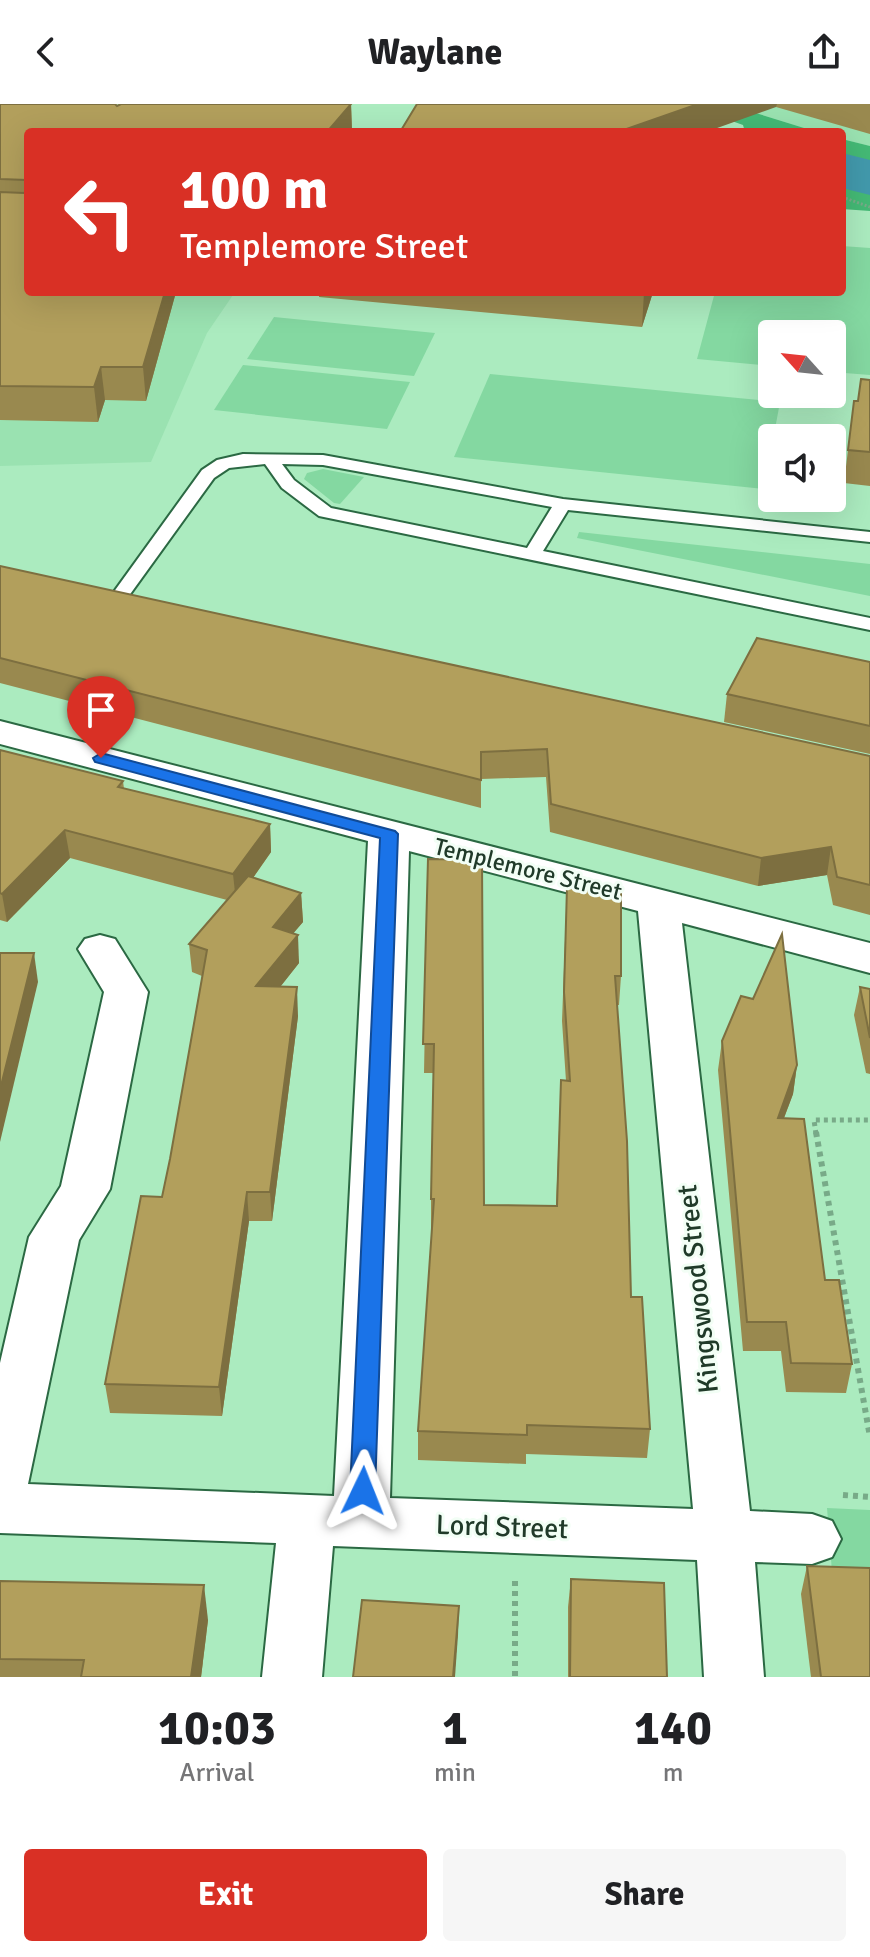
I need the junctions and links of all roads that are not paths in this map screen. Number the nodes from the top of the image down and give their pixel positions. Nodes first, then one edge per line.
1 (270, 460) junction
2 (563, 504) junction
3 (870, 537) edge
4 (531, 556) junction
5 (118, 600) edge
6 (870, 624) edge
7 (0, 732) edge
8 (389, 834) junction
9 (658, 901) junction
10 (100, 949) dead end
11 (870, 958) edge
12 (0, 1486) edge
13 (0, 1508) edge
14 (334, 1521) junction
15 (724, 1536) junction
16 (812, 1539) dead end
17 (292, 1677) edge
18 (734, 1677) edge

1 - 2 lane
1 - 4 lane
1 - 5 lane
2 - 3 lane
2 - 4 lane
4 - 6 lane
7 - 8 street, Templemore Street
8 - 9 street, Templemore Street
8 - 14 street
9 - 11 street, Templemore Street
9 - 15 street, Kingswood Street
10 - 12 street
13 - 14 street, Lord Street
14 - 15 street, Lord Street
14 - 17 street
15 - 16 street, Lord Street
15 - 18 street, Kingswood Street

